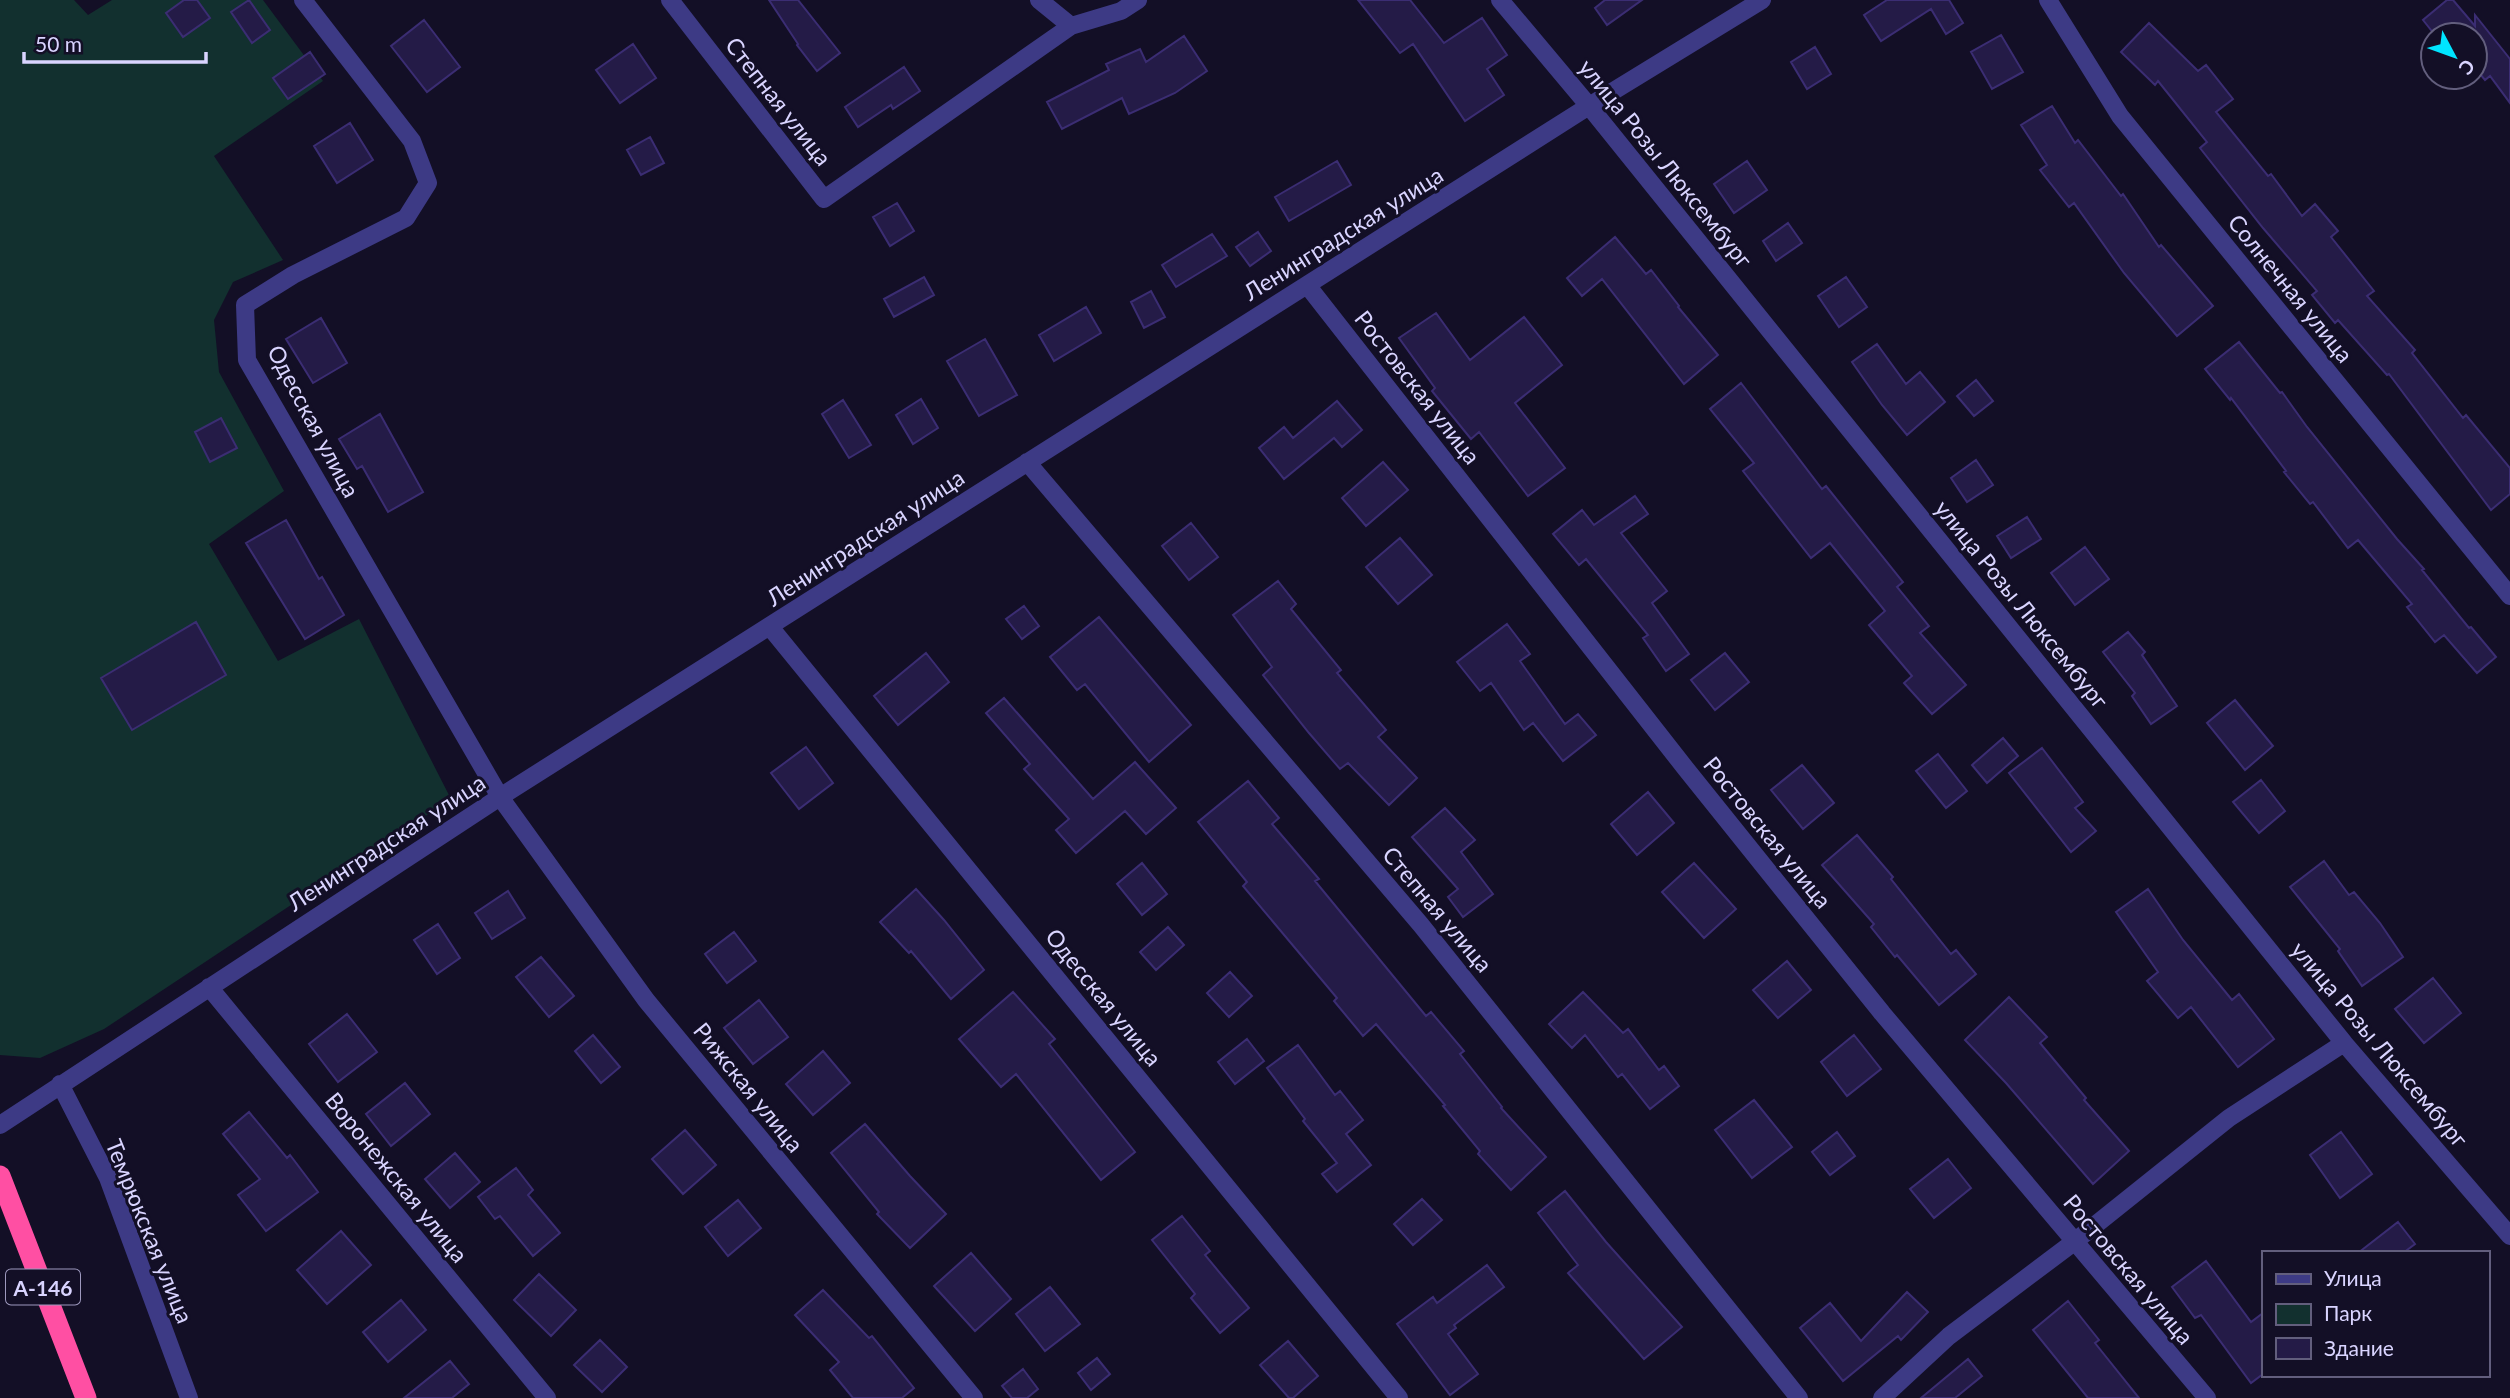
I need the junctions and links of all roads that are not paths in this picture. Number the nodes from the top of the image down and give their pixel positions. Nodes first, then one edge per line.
1 (303, 0) edge
2 (670, 0) edge
3 (1039, 0) edge
4 (1138, 0) edge
5 (1500, 0) edge
6 (1762, 0) edge
7 (2048, 0) edge
8 (1071, 26) junction
9 (1589, 106) junction
10 (1307, 285) junction
11 (1027, 462) junction
12 (2510, 596) edge
13 (770, 627) junction
14 (500, 797) junction
15 (209, 987) junction
16 (2344, 1043) junction
17 (60, 1084) junction
18 (0, 1125) edge
19 (0, 1176) edge
20 (2510, 1236) edge
21 (2074, 1242) junction
22 (86, 1398) edge
23 (189, 1398) edge
24 (547, 1398) edge
25 (974, 1398) edge
26 (1399, 1398) edge
27 (1799, 1398) edge
28 (1882, 1398) edge
29 (2207, 1398) edge

1 - 14 street, Одесская улица
2 - 8 street, Степная улица
3 - 8 street
4 - 8 street
5 - 9 street, улица Розы Люксембург
6 - 9 street, Ленинградская улица
7 - 12 street, Солнечная улица
9 - 10 street, Ленинградская улица
9 - 16 street, улица Розы Люксембург
10 - 11 street, Ленинградская улица
10 - 21 street, Ростовская улица
11 - 13 street, Ленинградская улица
11 - 27 street, Степная улица
13 - 14 street, Ленинградская улица
13 - 26 street, Одесская улица
14 - 15 street, Ленинградская улица
14 - 25 street, Рижская улица
15 - 17 street, Ленинградская улица
15 - 24 street, Воронежская улица
16 - 20 street, улица Розы Люксембург
16 - 21 street
17 - 18 street, Ленинградская улица
17 - 23 street, Темрюкская улица
19 - 22 highway, А-146
21 - 28 street
21 - 29 street, Ростовская улица

